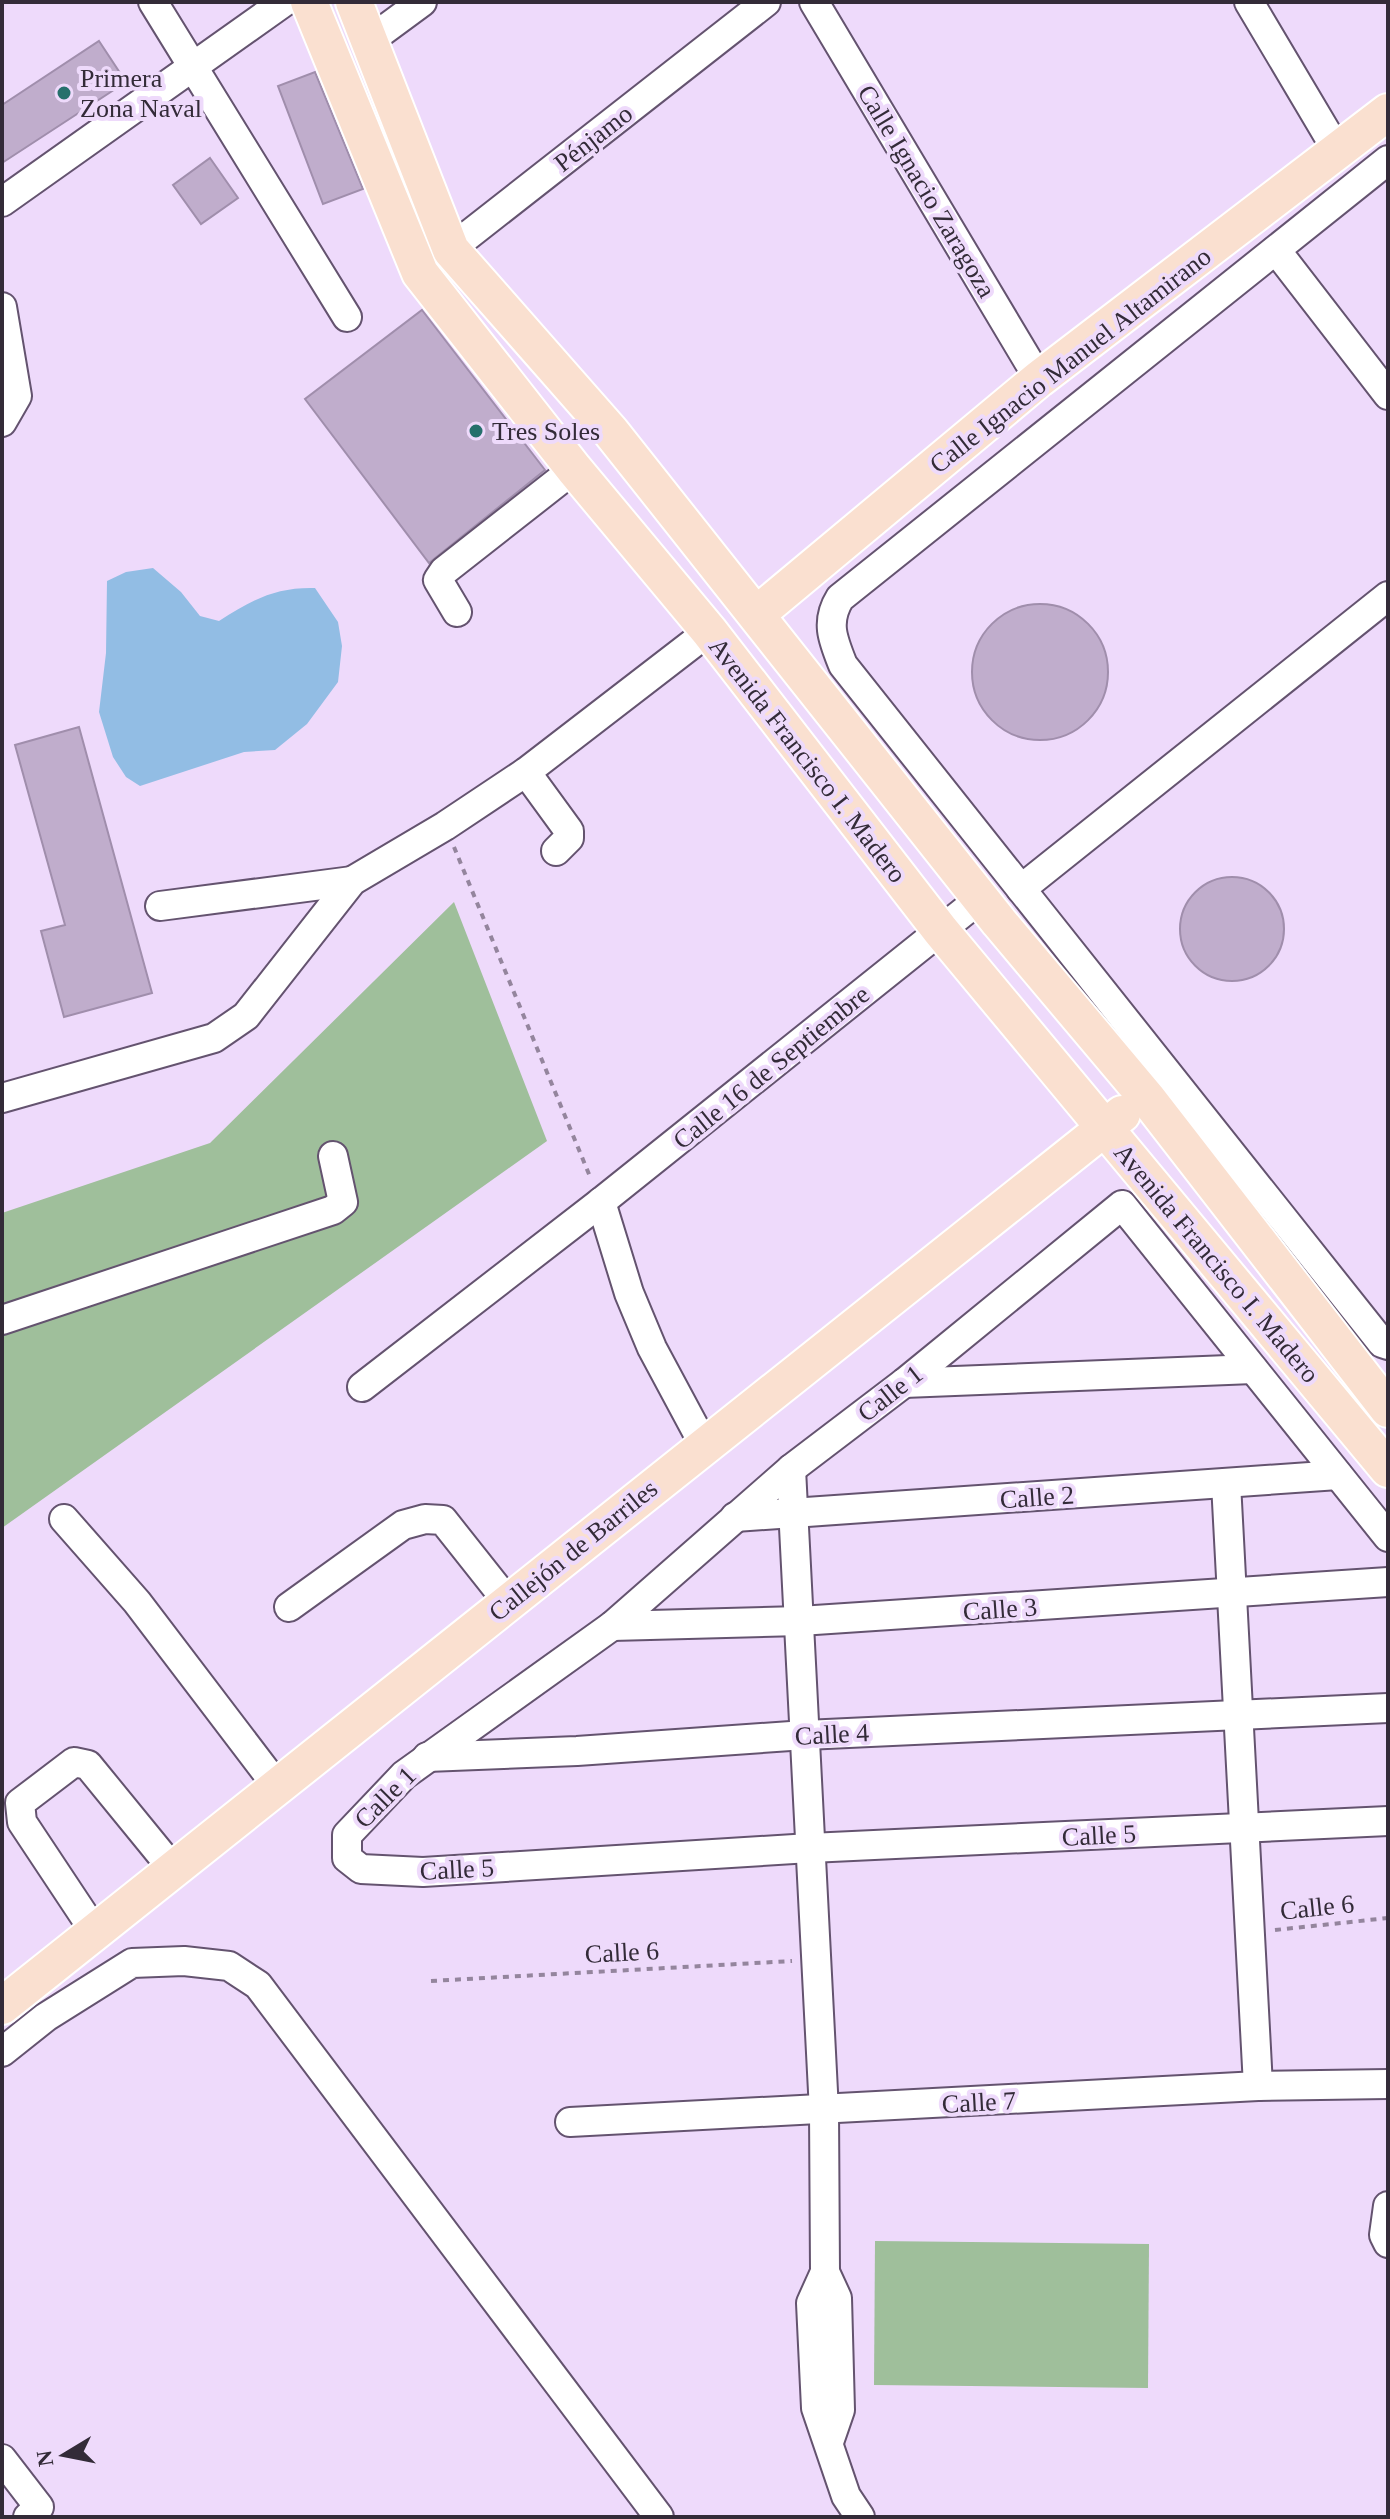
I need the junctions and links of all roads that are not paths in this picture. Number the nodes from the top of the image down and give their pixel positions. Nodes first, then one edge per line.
1 (153, 2) edge
2 (284, 2) edge
3 (309, 2) edge
4 (354, 2) edge
5 (422, 2) edge
6 (766, 2) edge
7 (814, 2) edge
8 (1249, 2) edge
9 (369, 41) junction
10 (194, 65) junction
11 (1388, 112) edge
12 (1338, 152) junction
13 (1388, 160) edge
14 (2, 202) edge
15 (451, 250) junction
16 (1276, 250) junction
17 (420, 273) junction
18 (2, 307) edge
19 (347, 317) dead end
20 (1039, 379) junction
21 (1388, 395) edge
22 (2, 422) edge
23 (574, 469) junction
24 (1388, 596) edge
25 (457, 612) dead end
26 (757, 614) junction
27 (709, 631) junction
28 (526, 772) junction
29 (556, 851) dead end
30 (352, 881) junction
31 (1021, 889) junction
32 (981, 898) junction
33 (160, 906) dead end
34 (941, 931) junction
35 (2, 1098) edge
36 (1147, 1098) junction
37 (1103, 1126) junction
38 (333, 1156) dead end
39 (601, 1202) junction
40 (2, 1320) edge
41 (1388, 1345) edge
42 (1253, 1369) junction
43 (904, 1383) junction
44 (362, 1387) dead end
45 (1388, 1409) edge
46 (704, 1445) junction
47 (791, 1469) junction
48 (1388, 1469) edge
49 (1338, 1475) junction
50 (1226, 1483) junction
51 (795, 1514) junction
52 (735, 1517) junction
53 (64, 1519) dead end
54 (1388, 1537) edge
55 (1388, 1582) edge
56 (1231, 1594) junction
57 (508, 1602) junction
58 (289, 1607) dead end
59 (800, 1621) junction
60 (612, 1626) junction
61 (1388, 1708) edge
62 (1237, 1715) junction
63 (805, 1735) junction
64 (427, 1757) junction
65 (277, 1786) junction
66 (1388, 1821) edge
67 (1243, 1828) junction
68 (810, 1848) junction
69 (347, 1858) joint
70 (173, 1869) junction
71 (95, 1932) junction
72 (2, 2006) edge
73 (2, 2052) edge
74 (1388, 2084) edge
75 (1258, 2086) junction
76 (824, 2111) junction
77 (570, 2122) dead end
78 (1388, 2206) edge
79 (1386, 2239) edge
80 (2, 2459) edge
81 (28, 2517) edge
82 (659, 2517) edge
83 (860, 2517) edge

1 - 10 street
2 - 10 street
3 - 17 main road, Avenida Francisco I. Madero
4 - 9 main road, Avenida Francisco I. Madero
5 - 9 street
6 - 15 street, Pénjamo
7 - 20 street, Calle Ignacio Zaragoza
8 - 12 street
9 - 15 main road, Avenida Francisco I. Madero
10 - 14 street
10 - 19 street
11 - 12 main road, Calle Ignacio Manuel Altamirano
12 - 20 main road, Calle Ignacio Manuel Altamirano
13 - 16 street
15 - 17 street, Pénjamo
15 - 26 main road, Avenida Francisco I. Madero
16 - 21 street
16 - 31 street
17 - 23 main road, Avenida Francisco I. Madero
18 - 22 street
20 - 26 main road, Calle Ignacio Manuel Altamirano
23 - 25 street
23 - 27 main road, Avenida Francisco I. Madero
24 - 31 street
26 - 32 main road, Avenida Francisco I. Madero
27 - 28 street
27 - 34 main road, Avenida Francisco I. Madero
28 - 29 street
28 - 30 street
30 - 33 street
30 - 35 street
31 - 41 street
32 - 34 street, Calle 16 de Septiembre
32 - 36 main road, Avenida Francisco I. Madero
34 - 37 main road, Avenida Francisco I. Madero
34 - 39 street, Calle 16 de Septiembre
36 - 37 main road, Callejón de Barriles
36 - 45 main road, Avenida Francisco I. Madero
37 - 46 main road, Callejón de Barriles
37 - 48 main road, Avenida Francisco I. Madero
38 - 40 street
39 - 44 street, Calle 16 de Septiembre
39 - 46 street
42 - 43 street
42 - 43 street, Calle 1
42 - 49 street, Calle 1
43 - 47 street, Calle 1
46 - 57 main road, Callejón de Barriles
47 - 51 street
47 - 52 street, Calle 1
49 - 50 street, Calle 2
49 - 54 street, Calle 1
50 - 51 street, Calle 2
50 - 56 street
51 - 52 street, Calle 2
51 - 59 street
52 - 60 street, Calle 1
53 - 65 street
55 - 56 street, Calle 3
56 - 59 street, Calle 3
56 - 62 street
57 - 58 street
57 - 65 main road, Callejón de Barriles
59 - 60 street, Calle 3
59 - 63 street
60 - 64 street, Calle 1
61 - 62 street, Calle 4
62 - 63 street, Calle 4
62 - 67 street
63 - 64 street, Calle 4
63 - 68 street
64 - 69 street, Calle 1
65 - 70 main road, Callejón de Barriles
66 - 67 street, Calle 5
67 - 68 street, Calle 5
67 - 75 street
68 - 69 street, Calle 5
68 - 76 street
70 - 71 main road, Callejón de Barriles
70 - 71 street
71 - 72 main road, Callejón de Barriles
73 - 82 street
74 - 75 street, Calle 7
75 - 76 street, Calle 7
76 - 77 street, Calle 7
76 - 83 street
78 - 79 street
80 - 81 street

